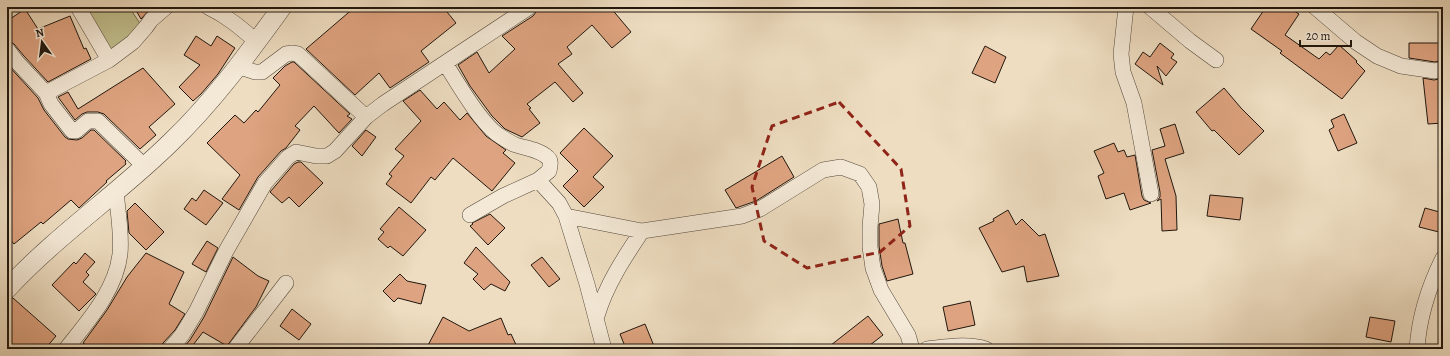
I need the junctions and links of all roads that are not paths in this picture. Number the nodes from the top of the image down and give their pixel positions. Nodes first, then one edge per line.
1 (78, 7) edge
2 (166, 7) edge
3 (208, 7) edge
4 (282, 7) edge
5 (1126, 7) edge
6 (1150, 7) edge
7 (1314, 7) edge
8 (528, 8) dead end
9 (257, 42) junction
10 (7, 49) edge
11 (109, 60) junction
12 (1216, 60) dead end
13 (445, 62) junction
14 (237, 66) junction
15 (1443, 69) edge
16 (46, 93) junction
17 (366, 116) junction
18 (144, 166) junction
19 (538, 180) junction
20 (116, 192) junction
21 (1152, 194) dead end
22 (470, 215) dead end
23 (566, 216) junction
24 (642, 231) junction
25 (1443, 258) edge
26 (286, 283) dead end
27 (7, 289) edge
28 (596, 316) junction
29 (66, 349) edge
30 (170, 349) edge
31 (235, 349) edge
32 (604, 349) edge
33 (912, 349) edge
34 (927, 349) edge
35 (986, 349) edge
36 (1417, 349) edge

1 - 11 street
2 - 11 street
3 - 9 street
4 - 9 street
5 - 21 street
6 - 12 street
7 - 15 street
8 - 13 street
9 - 14 street
10 - 16 street
11 - 16 street
13 - 17 street
13 - 19 street
14 - 17 street
14 - 18 street
16 - 18 street
17 - 30 street
18 - 20 street
19 - 22 street
19 - 23 street
20 - 27 street
20 - 29 street
23 - 24 street
23 - 28 street
24 - 28 street
24 - 33 street
25 - 36 street
26 - 31 street
28 - 32 street
34 - 35 street

